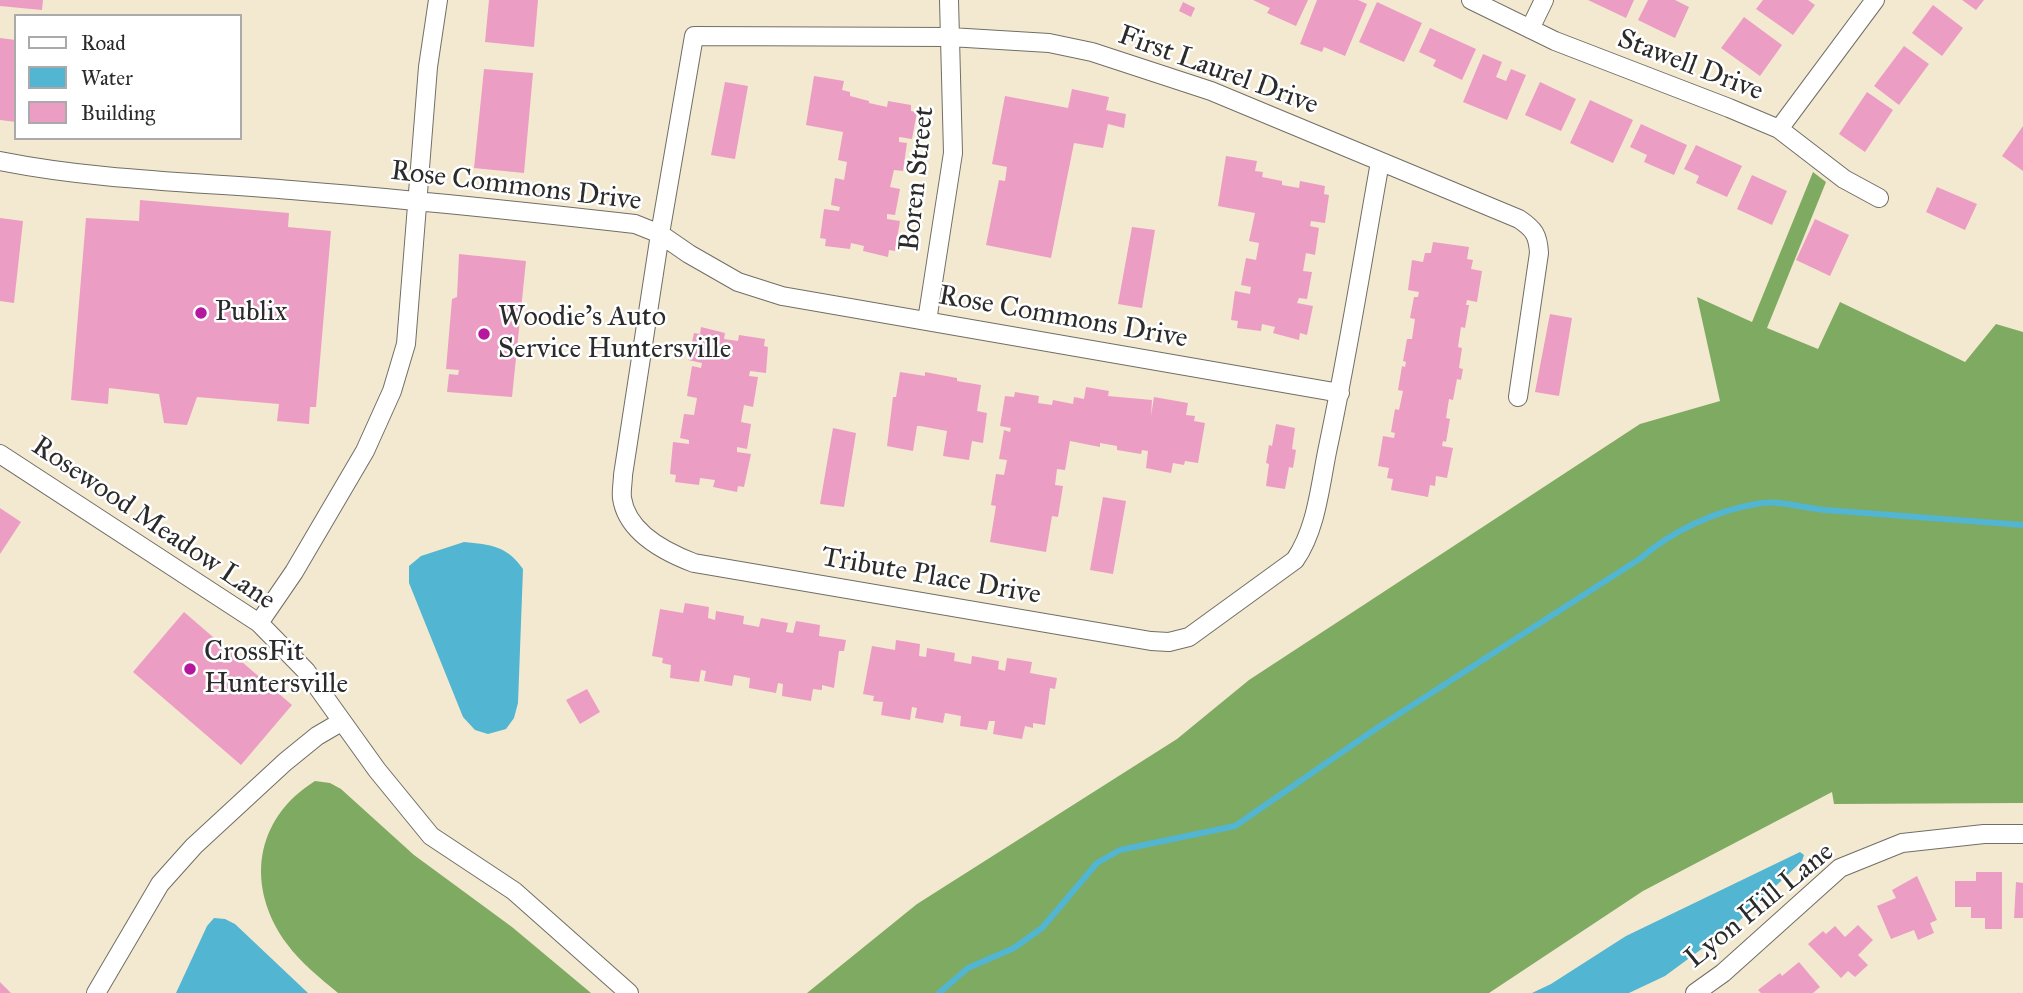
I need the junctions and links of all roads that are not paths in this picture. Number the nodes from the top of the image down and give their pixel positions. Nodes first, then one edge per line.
1 (438, 0) edge
2 (949, 0) edge
3 (1471, 0) edge
4 (1544, 0) edge
5 (1875, 0) edge
6 (1530, 29) junction
7 (694, 36) joint
8 (950, 37) junction
9 (1779, 129) junction
10 (0, 161) edge
11 (1380, 162) junction
12 (1879, 198) dead end
13 (417, 200) junction
14 (660, 234) junction
15 (927, 321) junction
16 (1339, 393) junction
17 (1518, 397) dead end
18 (0, 454) edge
19 (259, 624) junction
20 (341, 722) junction
21 (2023, 834) edge
22 (96, 993) edge
23 (629, 993) edge
24 (1695, 993) edge

1 - 13 street
2 - 8 street, Boren Street
3 - 6 street, Stawell Drive
4 - 6 street
5 - 9 street
6 - 9 street, Stawell Drive
7 - 8 street, First Laurel Drive
7 - 14 street, Tribute Place Drive
8 - 11 street, First Laurel Drive
8 - 15 street, Boren Street
9 - 12 street, Stawell Drive
10 - 13 street, Rose Commons Drive
11 - 16 street, Tribute Place Drive
11 - 17 street, First Laurel Drive
13 - 14 street, Rose Commons Drive
13 - 19 street
14 - 15 street, Rose Commons Drive
14 - 16 street, Tribute Place Drive
15 - 16 street, Rose Commons Drive
18 - 19 street, Rosewood Meadow Lane
19 - 20 street, Rosewood Meadow Lane
20 - 22 street
20 - 23 street, Rosewood Meadow Lane
21 - 24 street, Lyon Hill Lane

